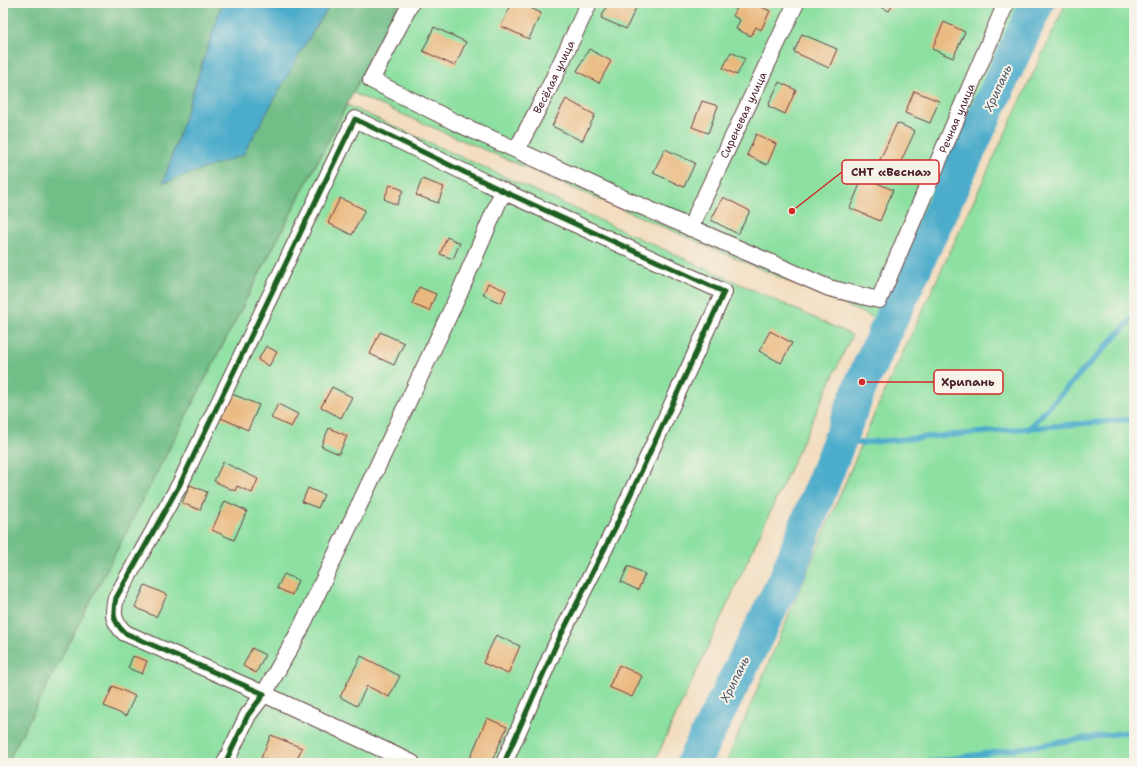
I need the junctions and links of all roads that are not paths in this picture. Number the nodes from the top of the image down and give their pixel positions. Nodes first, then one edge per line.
1 (411, 3) edge
2 (589, 3) edge
3 (796, 3) edge
4 (1006, 3) edge
5 (517, 149) junction
6 (503, 191) junction
7 (690, 228) junction
8 (264, 694) junction
9 (225, 763) edge
10 (412, 763) edge
11 (504, 763) edge

1 - 5 street
2 - 5 street, Весёлая улица
3 - 7 street, Сиреневая улица
4 - 7 street, Речная улица
5 - 7 street
6 - 8 street
6 - 8 street
6 - 11 street
8 - 9 street
8 - 10 street

